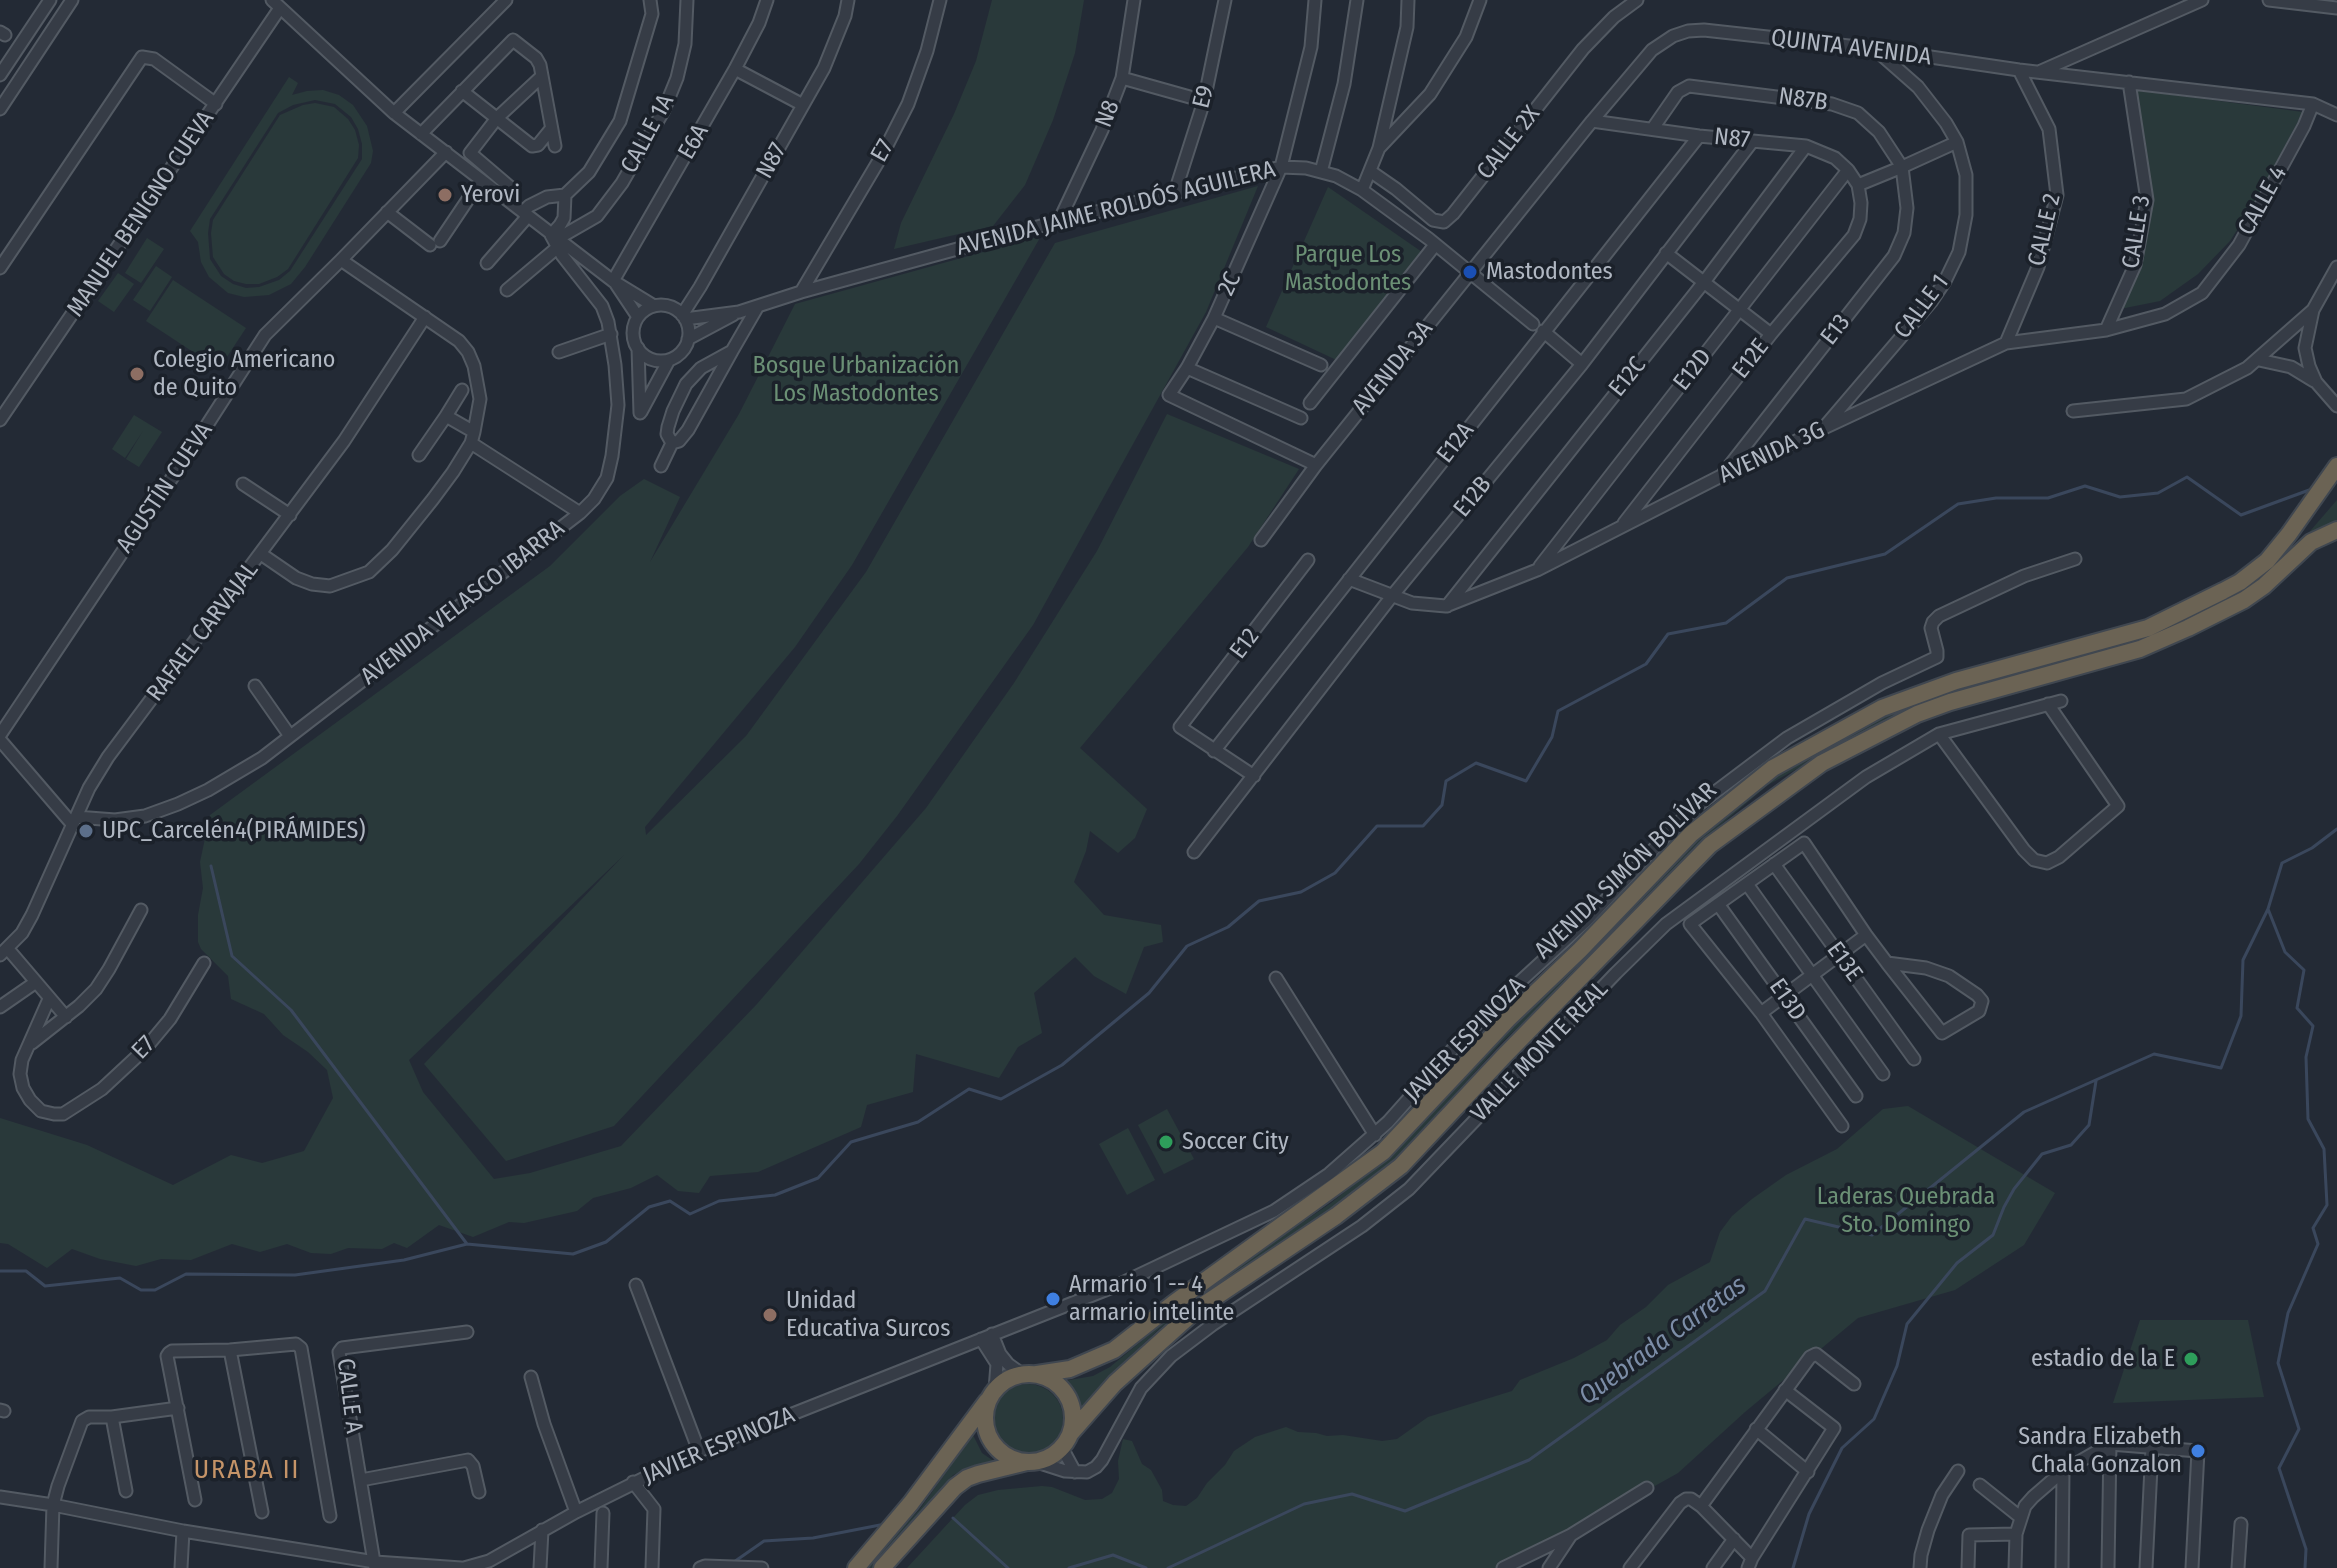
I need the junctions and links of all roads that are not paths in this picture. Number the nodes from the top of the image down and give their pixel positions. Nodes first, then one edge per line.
1 (72, 0) edge
2 (506, 0) edge
3 (650, 0) edge
4 (687, 0) edge
5 (767, 0) edge
6 (848, 0) edge
7 (940, 0) edge
8 (1134, 0) edge
9 (1225, 0) edge
10 (1315, 0) edge
11 (1357, 0) edge
12 (1408, 0) edge
13 (1480, 0) edge
14 (1637, 0) edge
15 (2202, 0) edge
16 (2269, 0) edge
17 (46, 1) edge
18 (276, 4) edge
19 (2337, 8) edge
20 (1876, 49) junction
21 (735, 69) junction
22 (2019, 70) junction
23 (2039, 72) junction
24 (0, 75) edge
25 (541, 77) junction
26 (1122, 78) junction
27 (2129, 82) junction
28 (462, 91) junction
29 (1204, 101) junction
30 (216, 104) junction
31 (2313, 104) junction
32 (803, 105) junction
33 (0, 109) edge
34 (394, 113) junction
35 (2337, 115) edge
36 (497, 118) junction
37 (1592, 121) junction
38 (1653, 128) junction
39 (551, 129) junction
40 (421, 134) junction
41 (1699, 136) junction
42 (1752, 142) junction
43 (1957, 142) junction
44 (555, 146) dead end
45 (1806, 146) junction
46 (1379, 148) junction
47 (446, 152) junction
48 (1281, 167) junction
49 (1902, 167) junction
50 (1848, 170) junction
51 (1370, 171) junction
52 (1321, 172) junction
53 (481, 180) junction
54 (1858, 185) junction
55 (511, 188) dead end
56 (1362, 190) junction
57 (1175, 192) junction
58 (565, 195) junction
59 (387, 212) junction
60 (525, 214) junction
61 (1059, 221) junction
62 (556, 240) junction
63 (1435, 245) junction
64 (1666, 253) junction
65 (341, 260) junction
66 (487, 263) dead end
67 (2337, 267) edge
68 (0, 268) edge
69 (1470, 272) junction
70 (613, 281) junction
71 (1704, 282) junction
72 (507, 290) dead end
73 (801, 292) junction
74 (2202, 293) joint
75 (654, 306) junction
76 (758, 306) junction
77 (1740, 310) junction
78 (2313, 310) junction
79 (739, 312) junction
80 (425, 317) junction
81 (638, 317) junction
82 (684, 317) junction
83 (1214, 318) junction
84 (1538, 327) junction
85 (2106, 330) junction
86 (611, 334) junction
87 (1771, 334) junction
88 (688, 339) junction
89 (2006, 343) junction
90 (638, 348) junction
91 (732, 351) junction
92 (559, 352) dead end
93 (669, 360) junction
94 (2259, 360) junction
95 (1582, 364) junction
96 (1321, 365) dead end
97 (1187, 368) junction
98 (2316, 382) junction
99 (462, 390) dead end
100 (2333, 394) edge
101 (1310, 403) dead end
102 (2337, 406) edge
103 (2073, 411) dead end
104 (446, 416) junction
105 (1301, 418) dead end
106 (0, 420) edge
107 (1823, 429) junction
108 (472, 438) junction
109 (672, 443) junction
110 (419, 455) dead end
111 (1316, 465) junction
112 (661, 466) dead end
113 (2337, 466) edge
114 (1721, 476) junction
115 (243, 484) dead end
116 (580, 513) junction
117 (290, 515) junction
118 (1621, 527) junction
119 (2337, 530) edge
120 (1261, 540) dead end
121 (261, 554) junction
122 (2075, 559) dead end
123 (1308, 560) dead end
124 (1537, 570) junction
125 (1349, 579) junction
126 (1392, 596) junction
127 (1446, 606) junction
128 (255, 686) dead end
129 (2061, 701) dead end
130 (2048, 704) junction
131 (1939, 734) junction
132 (290, 736) junction
133 (0, 737) edge
134 (1214, 751) junction
135 (1254, 776) junction
136 (74, 821) junction
137 (1194, 852) dead end
138 (1774, 864) junction
139 (1747, 866) junction
140 (1734, 876) junction
141 (1747, 883) junction
142 (1718, 904) junction
143 (141, 910) dead end
144 (1866, 935) junction
145 (4, 952) edge
146 (1839, 955) junction
147 (204, 963) dead end
148 (1887, 963) junction
149 (1812, 975) junction
150 (1276, 978) dead end
151 (36, 982) junction
152 (1784, 996) junction
153 (49, 999) junction
154 (0, 1007) edge
155 (1761, 1013) junction
156 (66, 1017) junction
157 (28, 1046) junction
158 (1914, 1059) dead end
159 (1883, 1074) dead end
160 (1856, 1096) dead end
161 (1842, 1126) dead end
162 (1375, 1135) junction
163 (636, 1285) dead end
164 (467, 1332) dead end
165 (987, 1337) junction
166 (230, 1350) junction
167 (1029, 1374) junction
168 (531, 1377) dead end
169 (1854, 1384) dead end
170 (1785, 1390) junction
171 (993, 1393) junction
172 (178, 1408) junction
173 (112, 1417) junction
174 (1756, 1429) junction
175 (1071, 1433) junction
176 (2110, 1444) junction
177 (2152, 1447) junction
178 (1062, 1448) junction
179 (699, 1451) junction
180 (1032, 1461) junction
181 (1958, 1471) dead end
182 (2063, 1471) junction
183 (1075, 1472) junction
184 (1808, 1472) junction
185 (361, 1480) junction
186 (633, 1482) junction
187 (1980, 1485) dead end
188 (1647, 1488) dead end
189 (126, 1491) dead end
190 (479, 1492) dead end
191 (0, 1497) edge
192 (195, 1500) dead end
193 (53, 1505) junction
194 (1701, 1506) junction
195 (262, 1512) dead end
196 (576, 1512) junction
197 (603, 1513) dead end
198 (330, 1516) dead end
199 (2020, 1517) junction
200 (2241, 1524) dead end
201 (542, 1530) junction
202 (183, 1531) junction
203 (2016, 1534) junction
204 (1571, 1535) junction
205 (1734, 1539) junction
206 (1750, 1563) edge
207 (375, 1565) edge
208 (51, 1568) edge
209 (181, 1568) edge
210 (462, 1568) edge
211 (540, 1568) edge
212 (601, 1568) edge
213 (652, 1568) edge
214 (700, 1568) edge
215 (762, 1568) edge
216 (856, 1568) edge
217 (882, 1568) edge
218 (1503, 1568) edge
219 (1549, 1568) edge
220 (1630, 1568) edge
221 (1713, 1568) edge
222 (1920, 1568) edge
223 (1968, 1568) edge
224 (2015, 1568) edge
225 (2062, 1568) edge
226 (2108, 1568) edge
227 (2146, 1568) edge
228 (2192, 1568) edge
229 (2238, 1568) edge

1 - 33 street
2 - 34 street
3 - 58 street
4 - 62 street, CALLE 1A
5 - 21 street, E6A
6 - 32 street, N87
7 - 73 street, E7
8 - 26 street, N8
9 - 29 street, E9
10 - 48 street, 2C
11 - 52 street
12 - 46 street
13 - 46 street
14 - 51 street, CALLE 2X
15 - 23 street
16 - 19 street
17 - 24 street
18 - 30 street, MANUEL BENIGNO CUEVA
18 - 34 street
20 - 22 street, QUINTA AVENIDA
20 - 37 street, QUINTA AVENIDA
20 - 43 street, CALLE 1
21 - 32 street
21 - 70 street, E6A
22 - 23 street, QUINTA AVENIDA
22 - 89 street, CALLE 2
23 - 27 street, QUINTA AVENIDA
25 - 28 street
25 - 36 street
25 - 39 street
26 - 29 street
26 - 61 street, N8
27 - 31 street, QUINTA AVENIDA
27 - 85 street, CALLE 3
28 - 36 street
28 - 40 street
29 - 57 street, E9
30 - 68 street
30 - 106 street, MANUEL BENIGNO CUEVA
31 - 35 street, QUINTA AVENIDA
31 - 74 street, CALLE 4
32 - 82 street, N87
34 - 40 street
36 - 39 street
36 - 55 street
37 - 38 street, N87
37 - 69 street, QUINTA AVENIDA
38 - 41 street, N87
38 - 49 street, N87B
39 - 44 street
40 - 47 street
41 - 42 street, N87
41 - 84 street, E12A
42 - 45 street, N87
42 - 64 street, E12B
43 - 49 street
43 - 107 street, CALLE 1
45 - 50 street, N87
45 - 71 street, E12C
46 - 51 street
47 - 53 street
47 - 59 street, AGUSTÍN CUEVA
48 - 52 street, AVENIDA JAIME ROLDÓS AGUILERA
48 - 57 street, AVENIDA JAIME ROLDÓS AGUILERA
48 - 83 street, 2C
49 - 54 street
49 - 114 street, E13
50 - 54 street, N87
50 - 77 street, E12D
51 - 56 street
52 - 56 street, AVENIDA JAIME ROLDÓS AGUILERA
53 - 59 street
53 - 60 street
54 - 87 street, E12E
56 - 63 street, AVENIDA JAIME ROLDÓS AGUILERA
57 - 61 street, AVENIDA JAIME ROLDÓS AGUILERA
58 - 60 street
58 - 62 street
59 - 65 street, AGUSTÍN CUEVA
60 - 62 street
60 - 66 street
61 - 73 street, AVENIDA JAIME ROLDÓS AGUILERA
62 - 70 street
62 - 72 street, CALLE 1A
62 - 86 street, AVENIDA VELASCO IBARRA
63 - 69 street, AVENIDA JAIME ROLDÓS AGUILERA
63 - 101 street
64 - 71 street
64 - 95 street, E12B
65 - 80 street
65 - 133 street, AGUSTÍN CUEVA
67 - 78 street
69 - 84 street, AVENIDA JAIME ROLDÓS AGUILERA
69 - 111 street, AVENIDA 3A
70 - 75 street
70 - 81 street
71 - 77 street
71 - 127 street, E12C
73 - 76 street, AVENIDA JAIME ROLDÓS AGUILERA
74 - 85 street, AVENIDA 3G
75 - 81 street
75 - 82 street
76 - 79 street, AVENIDA JAIME ROLDÓS AGUILERA
76 - 91 street
77 - 87 street
77 - 124 street, E12D
78 - 94 street
78 - 98 street
79 - 82 street, AVENIDA JAIME ROLDÓS AGUILERA
79 - 88 street, AVENIDA JAIME ROLDÓS AGUILERA
80 - 108 street
80 - 117 street, RAFAEL CARVAJAL
81 - 90 street
82 - 88 street
83 - 96 street
83 - 97 street, 2C
84 - 95 street, AVENIDA JAIME ROLDÓS AGUILERA
84 - 125 street, E12A
85 - 89 street, AVENIDA 3G
86 - 92 street
86 - 116 street, AVENIDA VELASCO IBARRA
87 - 118 street, E12E
88 - 93 street
89 - 107 street, AVENIDA 3G
90 - 93 street
90 - 93 street
91 - 109 street
91 - 109 street
94 - 98 street
94 - 103 street
95 - 126 street, E12B
97 - 105 street
97 - 111 street, 2C
98 - 100 street
99 - 104 street
100 - 102 street
104 - 108 street
104 - 110 street
107 - 114 street, AVENIDA 3G
108 - 116 street
108 - 121 street
109 - 112 street
111 - 120 street, AVENIDA 3A
113 - 167 highway, AVENIDA SIMÓN BOLÍVAR
114 - 118 street, AVENIDA 3G
115 - 117 street
116 - 132 street, AVENIDA VELASCO IBARRA
117 - 121 street, RAFAEL CARVAJAL
118 - 124 street, AVENIDA 3G
119 - 175 highway, AVENIDA SIMÓN BOLÍVAR
121 - 136 street, RAFAEL CARVAJAL
122 - 162 street, JAVIER ESPINOZA
123 - 134 street, E12
124 - 127 street, AVENIDA 3G
125 - 126 street, AVENIDA 3G
125 - 134 street, E12A
126 - 127 street, AVENIDA 3G
126 - 135 street, E12B
128 - 132 street
129 - 130 street, VALLE MONTE REAL
130 - 131 street, VALLE MONTE REAL
130 - 131 street
131 - 139 street, VALLE MONTE REAL
132 - 136 street, AVENIDA VELASCO IBARRA
133 - 136 street
134 - 135 street
135 - 137 street, E12B
136 - 145 street, RAFAEL CARVAJAL
138 - 141 street
138 - 144 street
138 - 146 street, E13E
139 - 140 street, VALLE MONTE REAL
139 - 141 street
140 - 141 street
140 - 183 street, VALLE MONTE REAL
141 - 142 street
141 - 149 street
142 - 152 street, E13D
142 - 155 street
143 - 156 street
144 - 146 street
144 - 148 street
145 - 151 street
146 - 149 street
146 - 158 street, E13E
147 - 157 street, E7
148 - 148 street
149 - 152 street
149 - 159 street
150 - 162 street
151 - 153 street
151 - 154 street
152 - 155 street
152 - 160 street, E13D
153 - 156 street
153 - 157 street
155 - 161 street
156 - 157 street
162 - 165 street, JAVIER ESPINOZA
163 - 179 street
164 - 185 street, CALLE A
165 - 167 street
165 - 171 street
165 - 179 street, JAVIER ESPINOZA
166 - 172 street
166 - 195 street
166 - 198 street
167 - 171 highway, AVENIDA SIMÓN BOLÍVAR
167 - 175 highway
168 - 196 street
169 - 170 street
170 - 174 street
170 - 184 street
171 - 180 highway
171 - 216 highway, AVENIDA SIMÓN BOLÍVAR
172 - 173 street
172 - 192 street
173 - 189 street
173 - 193 street
174 - 184 street
174 - 194 street
175 - 178 highway, AVENIDA SIMÓN BOLÍVAR
176 - 177 street
176 - 182 street
176 - 226 street
177 - 227 street
177 - 228 street
178 - 180 highway
178 - 183 street
179 - 186 street, JAVIER ESPINOZA
180 - 183 street
180 - 217 highway
181 - 222 street
182 - 199 street
182 - 225 street
184 - 206 street
185 - 190 street
185 - 207 street, CALLE A
186 - 196 street, JAVIER ESPINOZA
186 - 213 street
187 - 199 street
188 - 204 street
191 - 193 street, JAVIER ESPINOZA
193 - 202 street, JAVIER ESPINOZA
193 - 208 street
194 - 205 street
194 - 220 street
196 - 201 street, JAVIER ESPINOZA
197 - 212 street
199 - 203 street
200 - 229 street
201 - 210 street, JAVIER ESPINOZA
201 - 211 street
202 - 207 street, JAVIER ESPINOZA
202 - 209 street
203 - 223 street
203 - 224 street
204 - 218 street
204 - 219 street
205 - 206 street
205 - 221 street
207 - 210 street, JAVIER ESPINOZA
214 - 215 street

